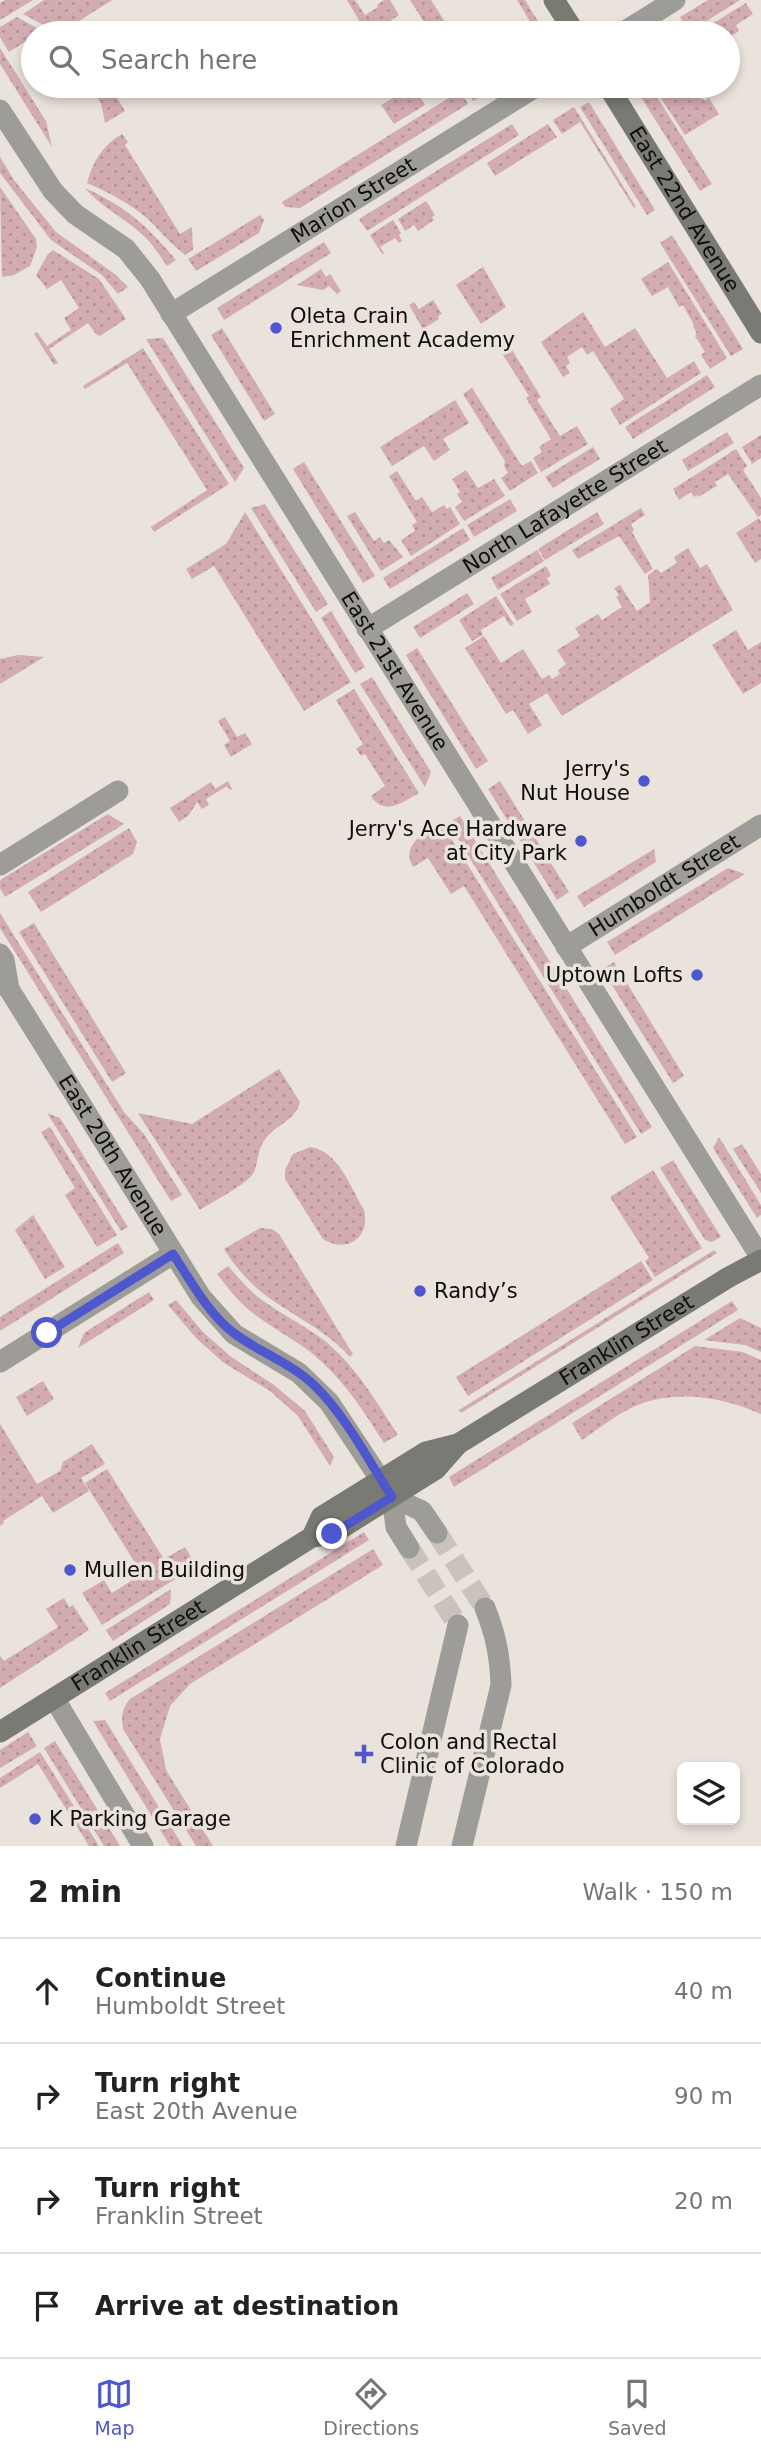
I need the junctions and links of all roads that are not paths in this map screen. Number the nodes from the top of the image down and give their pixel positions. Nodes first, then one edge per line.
1 (554, 0) edge
2 (675, 0) edge
3 (567, 21) edge
4 (641, 21) edge
5 (518, 98) edge
6 (615, 98) edge
7 (0, 110) edge
8 (171, 314) junction
9 (761, 332) edge
10 (761, 385) edge
11 (367, 629) junction
12 (118, 791) dead end
13 (761, 825) edge
14 (0, 865) edge
15 (566, 947) junction
16 (0, 954) edge
17 (5, 985) edge
18 (173, 1254) junction
19 (761, 1259) edge
20 (0, 1362) edge
21 (386, 1488) junction
22 (437, 1533) tunnel mouth
23 (409, 1548) tunnel mouth
24 (485, 1608) tunnel mouth
25 (458, 1625) dead end
26 (54, 1698) junction
27 (0, 1732) edge
28 (143, 1846) edge
29 (406, 1846) edge
30 (462, 1846) edge

1 - 3 street
2 - 4 street
5 - 8 street, Marion Street
6 - 9 street, East 22nd Avenue
7 - 8 street, East 21st Avenue
8 - 11 street, East 21st Avenue
10 - 11 street, North Lafayette Street
11 - 15 street, East 21st Avenue
12 - 14 street
13 - 15 street, Humboldt Street
15 - 19 street, East 21st Avenue
16 - 17 street, East 20th Avenue
17 - 18 street, East 20th Avenue
18 - 20 street
18 - 21 street, East 20th Avenue
19 - 21 street, Franklin Street
21 - 22 street
21 - 23 street
21 - 26 street, Franklin Street
24 - 30 street
25 - 29 street
26 - 27 street, Franklin Street
26 - 28 street

